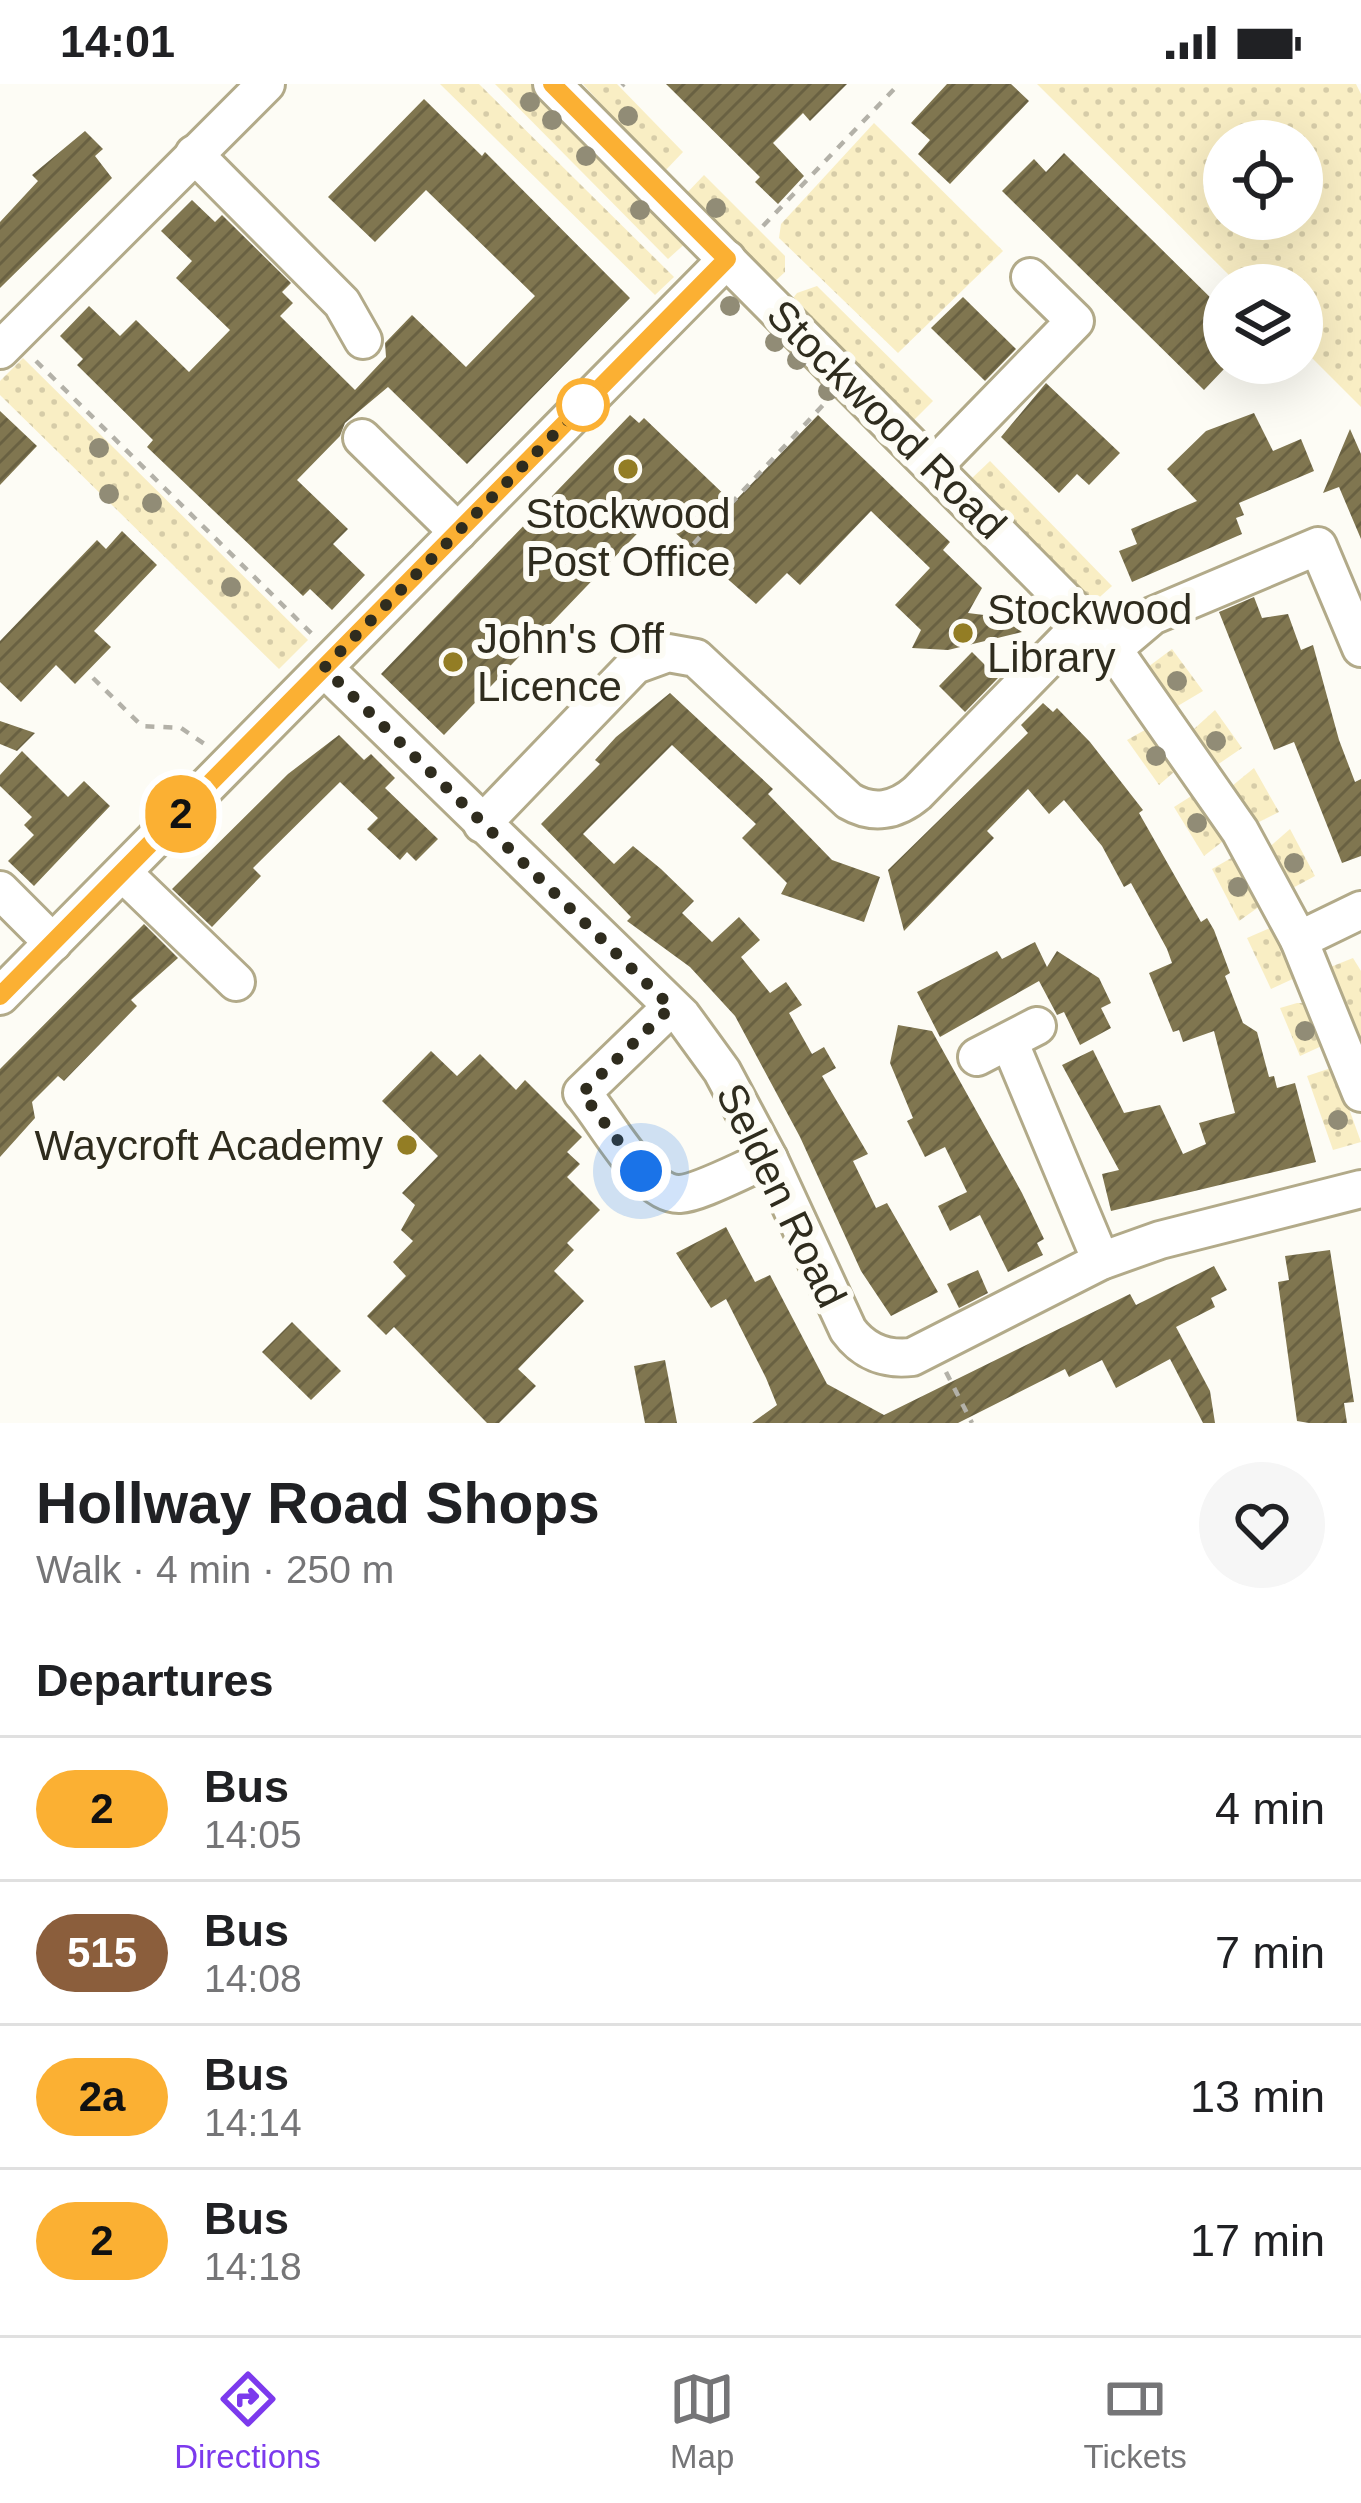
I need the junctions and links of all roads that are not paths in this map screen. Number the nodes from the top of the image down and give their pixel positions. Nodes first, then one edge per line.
1 (266, 84) edge
2 (552, 84) edge
3 (194, 154) junction
4 (727, 259) junction
5 (1030, 277) dead end
6 (363, 340) dead end
7 (3, 346) edge
8 (362, 438) dead end
9 (935, 465) junction
10 (458, 532) junction
11 (1086, 620) junction
12 (1358, 630) edge
13 (1112, 649) junction
14 (329, 662) junction
15 (482, 824) junction
16 (123, 872) junction
17 (0, 890) edge
18 (1361, 910) edge
19 (1299, 940) junction
20 (53, 943) junction
21 (236, 982) dead end
22 (0, 996) edge
23 (671, 1007) junction
24 (1008, 1041) dead end
25 (1361, 1093) edge
26 (769, 1159) junction
27 (1361, 1189) edge
28 (1101, 1262) junction

1 - 3 street
2 - 4 street, Stockwood Road
3 - 6 street
3 - 7 street
4 - 9 street, Stockwood Road
4 - 10 street
5 - 9 street
8 - 10 street
9 - 11 street, Stockwood Road
10 - 14 street
11 - 13 street, Stockwood Road
11 - 15 street
12 - 13 street
13 - 19 street, Stockwood Road
14 - 15 street, Selden Road
14 - 16 street
15 - 23 street, Selden Road
16 - 20 street
16 - 21 street
17 - 20 street
18 - 19 street
19 - 25 street, Stockwood Road
20 - 22 street
23 - 26 street, Selden Road
23 - 26 street
24 - 28 street
26 - 28 street, Selden Road
27 - 28 street, Selden Road

